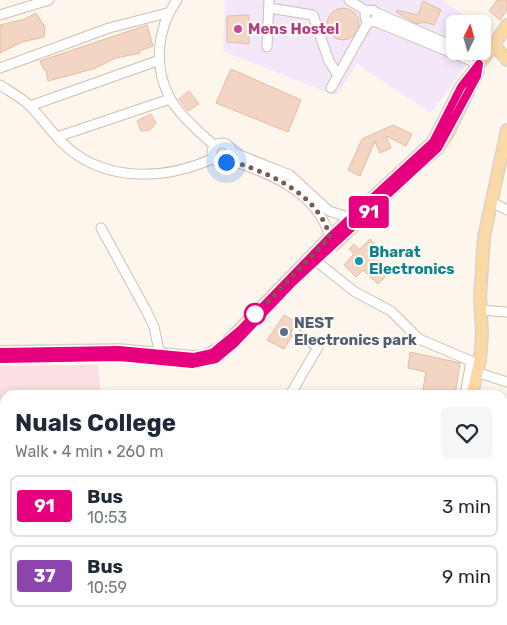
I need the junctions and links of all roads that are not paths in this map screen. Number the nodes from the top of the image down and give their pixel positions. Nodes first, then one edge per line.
1 (49, 0) edge
2 (177, 0) edge
3 (349, 0) edge
4 (269, 4) edge
5 (168, 13) junction
6 (0, 15) edge
7 (373, 19) junction
8 (507, 25) edge
9 (446, 44) edge
10 (494, 45) junction
11 (267, 47) dead end
12 (479, 60) edge
13 (507, 60) edge
14 (157, 61) junction
15 (482, 62) junction
16 (0, 68) edge
17 (338, 75) junction
18 (0, 85) edge
19 (331, 88) dead end
20 (170, 99) junction
21 (30, 106) junction
22 (507, 130) edge
23 (57, 137) junction
24 (214, 146) junction
25 (231, 156) junction
26 (214, 158) junction
27 (492, 202) junction
28 (507, 210) edge
29 (351, 218) junction
30 (101, 228) dead end
31 (330, 237) junction
32 (316, 261) junction
33 (480, 310) junction
34 (507, 312) edge
35 (296, 334) dead end
36 (0, 352) edge
37 (160, 354) junction
38 (214, 356) junction
39 (0, 359) edge
40 (476, 372) junction
41 (507, 382) edge
42 (293, 390) edge
43 (466, 390) edge
44 (473, 390) edge

1 - 6 street
2 - 5 street
3 - 7 street
4 - 11 street
4 - 17 street
5 - 14 street
5 - 16 street
7 - 9 street
7 - 15 street
7 - 17 street
8 - 10 main road
10 - 13 main road
10 - 15 main road
12 - 15 street
14 - 20 street
14 - 21 street
15 - 29 main road
15 - 32 main road
17 - 19 street
18 - 21 street
20 - 23 street
20 - 24 street
21 - 23 street
22 - 27 main road
23 - 26 street
24 - 25 street
24 - 26 street
25 - 26 street
25 - 29 street
25 - 31 street
27 - 28 street
27 - 33 main road
29 - 31 main road
30 - 37 street
31 - 38 main road
32 - 38 main road
32 - 43 street
33 - 34 street
33 - 40 main road
35 - 42 street
36 - 37 main road
37 - 38 main road
38 - 39 main road
40 - 41 street
40 - 44 main road

